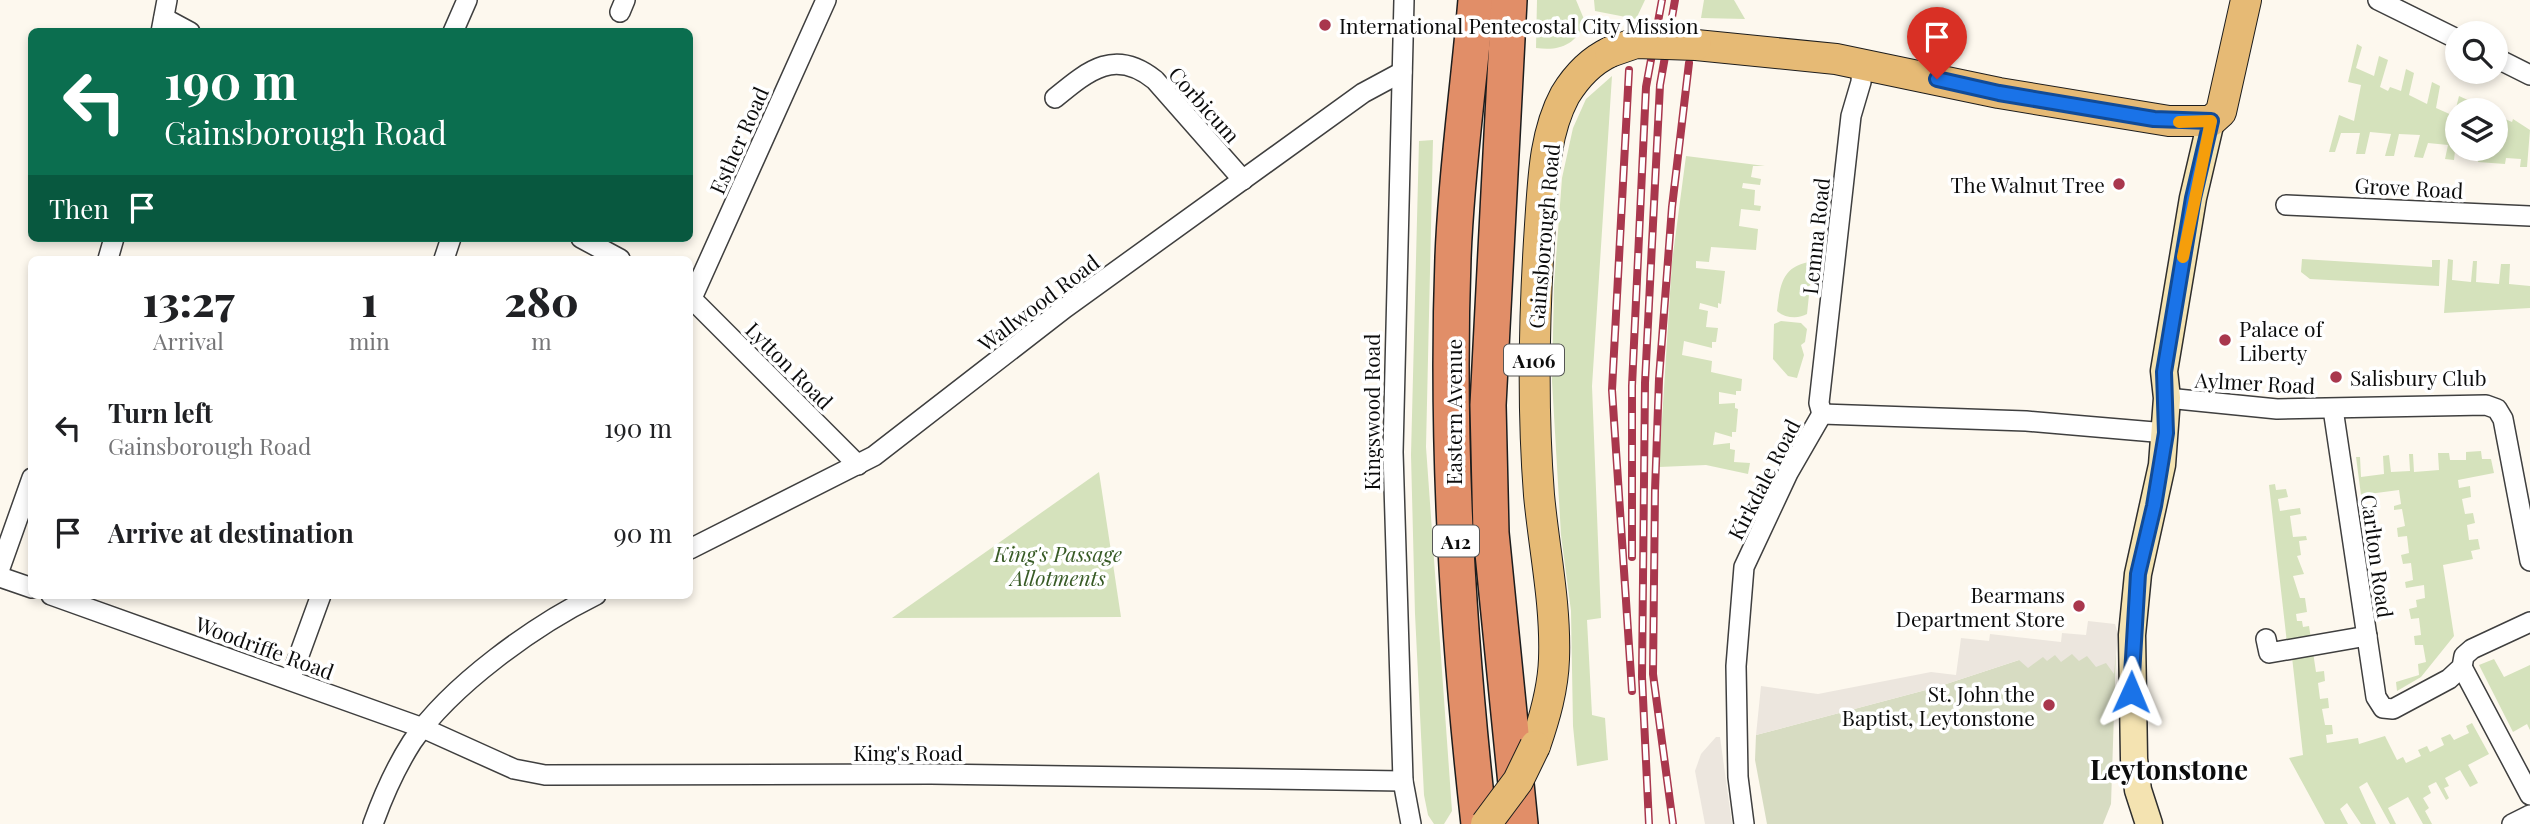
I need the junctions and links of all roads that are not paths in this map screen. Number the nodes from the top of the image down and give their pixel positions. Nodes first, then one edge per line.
1 (467, 0) edge
2 (826, 0) edge
3 (1404, 0) edge
4 (1463, 0) edge
5 (1476, 0) edge
6 (1508, 0) edge
7 (1527, 0) edge
8 (2246, 0) edge
9 (2378, 0) edge
10 (164, 16) edge
11 (184, 28) edge
12 (455, 28) edge
13 (2445, 33) edge
14 (2508, 64) edge
15 (1862, 65) junction
16 (1402, 72) junction
17 (2530, 75) edge
18 (1055, 98) dead end
19 (2211, 121) junction
20 (1243, 180) junction
21 (2286, 205) dead end
22 (2530, 216) edge
23 (588, 242) edge
24 (614, 256) edge
25 (1494, 256) junction
26 (1453, 257) junction
27 (693, 294) edge
28 (693, 300) edge
29 (2167, 398) junction
30 (2333, 409) junction
31 (1822, 414) junction
32 (2166, 433) junction
33 (858, 465) junction
34 (28, 489) edge
35 (693, 548) edge
36 (2530, 561) edge
37 (0, 568) edge
38 (0, 577) edge
39 (28, 587) edge
40 (62, 599) edge
41 (320, 599) edge
42 (590, 599) edge
43 (2530, 622) edge
44 (2367, 636) junction
45 (2266, 639) dead end
46 (2462, 667) junction
47 (290, 680) junction
48 (423, 728) junction
49 (1403, 781) junction
50 (2530, 796) edge
51 (2530, 815) edge
52 (2145, 823) edge
53 (373, 824) edge
54 (1411, 824) edge
55 (1479, 824) edge
56 (1486, 824) edge
57 (1520, 824) edge
58 (1744, 824) edge
59 (2512, 824) edge

1 - 12 street
2 - 27 street, Esther Road
3 - 16 street, Kingswood Road
4 - 26 highway, A12
5 - 26 highway, Eastern Avenue / A12
6 - 25 highway, Eastern Avenue / A12
7 - 25 highway, A12
8 - 19 main road
9 - 13 street
10 - 11 street
14 - 17 street
15 - 19 main road, Gainsborough Road / A106
15 - 31 street, Lemna Road
15 - 56 main road, Gainsborough Road / A106, bridge
16 - 20 street, Wallwood Road
16 - 49 street, Kingswood Road
18 - 20 street, Corbicum
19 - 29 street
20 - 33 street, Wallwood Road
21 - 22 street, Grove Road
23 - 24 street
25 - 57 highway, Eastern Avenue / A12
26 - 55 highway, Eastern Avenue / A12
28 - 33 street, Lytton Road
29 - 30 street, Aylmer Road
29 - 32 street
30 - 36 street, Aylmer Road
30 - 44 street, Carlton Road
31 - 32 street, Kirkdale Road
31 - 58 street, Kirkdale Road
32 - 52 street
33 - 35 street, Wallwood Road
34 - 37 street
38 - 39 street
40 - 47 street, Woodriffe Road
41 - 47 street
42 - 48 street
43 - 46 street
44 - 45 street
44 - 46 street, Carlton Road
46 - 50 street
47 - 48 street, Woodriffe Road
48 - 49 street, King's Road
48 - 53 street
49 - 54 street, Kingswood Road
51 - 59 street

